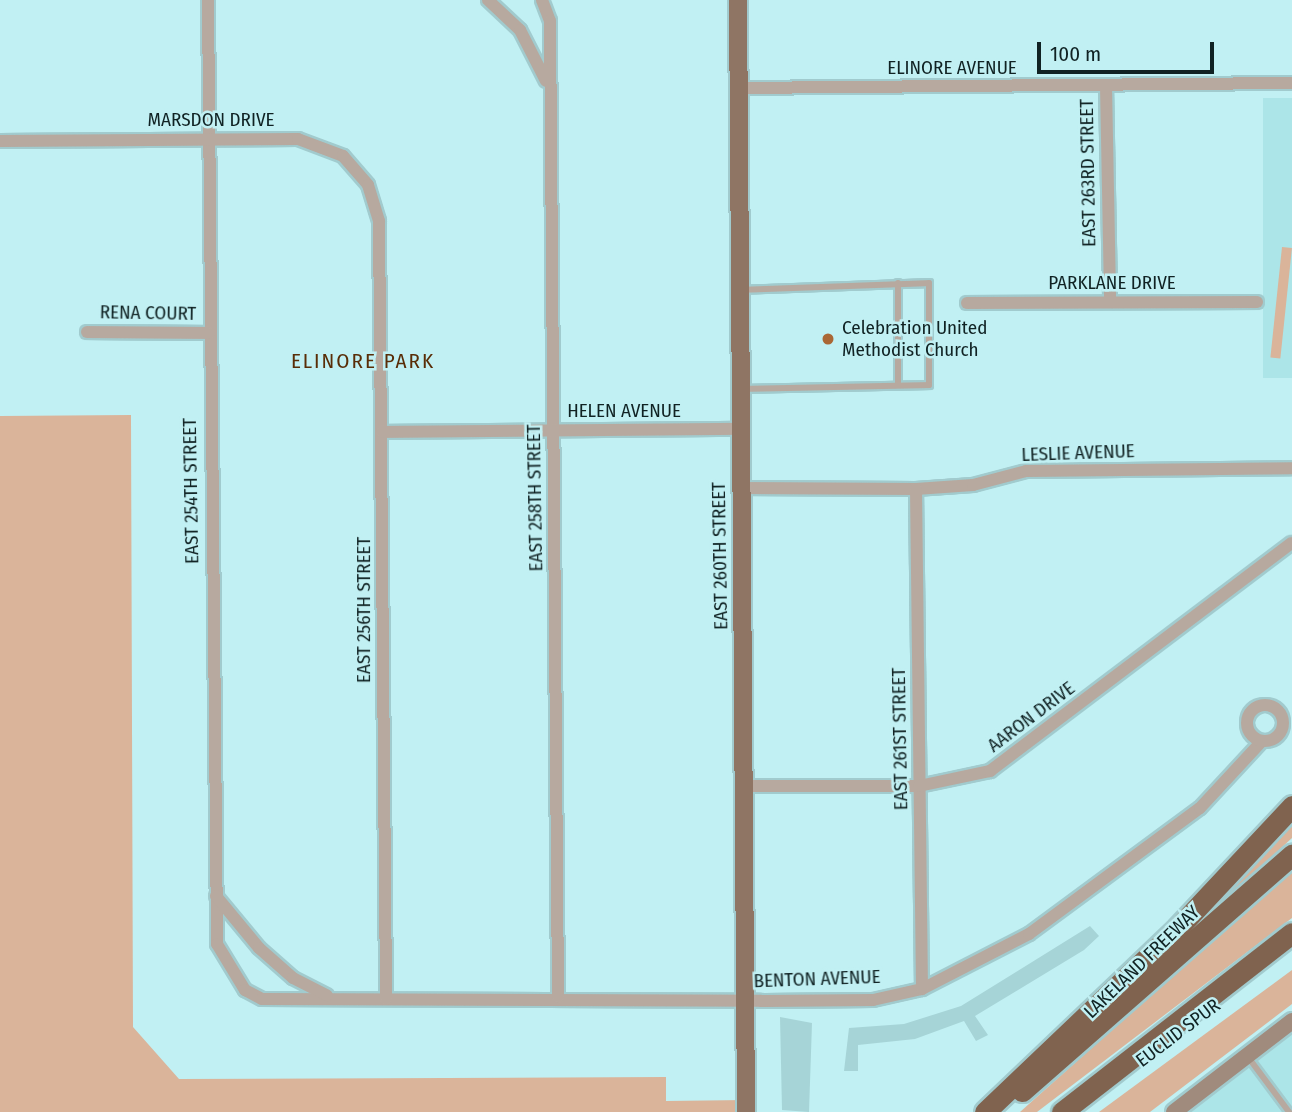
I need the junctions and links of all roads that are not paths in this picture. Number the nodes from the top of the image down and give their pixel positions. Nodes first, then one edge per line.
1 (208, 0) edge
2 (488, 0) edge
3 (542, 0) edge
4 (738, 0) edge
5 (1292, 83) edge
6 (549, 85) junction
7 (1105, 86) junction
8 (738, 88) junction
9 (209, 138) junction
10 (0, 141) edge
11 (379, 221) joint
12 (898, 283) junction
13 (739, 290) junction
14 (1110, 302) junction
15 (1257, 302) dead end
16 (967, 303) dead end
17 (87, 332) dead end
18 (209, 333) junction
19 (898, 385) junction
20 (740, 389) junction
21 (740, 429) junction
22 (554, 430) junction
23 (382, 432) junction
24 (1292, 468) edge
25 (740, 488) junction
26 (916, 489) junction
27 (1292, 543) edge
28 (1262, 741) dead end
29 (744, 786) junction
30 (919, 786) junction
31 (1292, 806) edge
32 (1292, 855) edge
33 (215, 896) junction
34 (1292, 933) edge
35 (1292, 951) edge
36 (232, 977) joint
37 (922, 989) junction
38 (330, 997) junction
39 (558, 998) junction
40 (386, 999) junction
41 (745, 1001) junction
42 (1292, 1021) edge
43 (1247, 1055) junction
44 (746, 1112) edge
45 (985, 1112) edge
46 (992, 1112) edge
47 (1062, 1112) edge
48 (1174, 1112) edge
49 (1289, 1112) edge

1 - 9 street, EAST 254TH STREET
2 - 6 street
3 - 6 street, EAST 258TH STREET
4 - 8 main road, EAST 260TH STREET
5 - 7 street, ELINORE AVENUE
6 - 22 street, EAST 258TH STREET
7 - 8 street, ELINORE AVENUE
7 - 14 street, EAST 263RD STREET
8 - 13 main road, EAST 260TH STREET
9 - 10 street, MARSDON DRIVE
9 - 11 street, MARSDON DRIVE
9 - 18 street, EAST 254TH STREET
11 - 23 street, EAST 256TH STREET
12 - 13 lane
12 - 19 lane
12 - 19 lane
13 - 20 main road, EAST 260TH STREET
14 - 15 street, PARKLANE DRIVE
14 - 16 street, PARKLANE DRIVE
17 - 18 street, RENA COURT
18 - 33 street, EAST 254TH STREET
19 - 20 lane
20 - 21 main road, EAST 260TH STREET
21 - 22 street, HELEN AVENUE
21 - 25 main road, EAST 260TH STREET
22 - 23 street, HELEN AVENUE
22 - 39 street, EAST 258TH STREET
23 - 40 street, EAST 256TH STREET
24 - 26 street, LESLIE AVENUE
25 - 26 street, LESLIE AVENUE
25 - 29 main road, EAST 260TH STREET
26 - 30 street, EAST 261ST STREET
27 - 30 street, AARON DRIVE
28 - 37 street, BENTON AVENUE
29 - 30 street, AARON DRIVE
29 - 41 main road, EAST 260TH STREET
30 - 37 street, EAST 261ST STREET
31 - 45 highway, LAKELAND FREEWAY
32 - 46 highway
33 - 36 street, EAST 254TH STREET
33 - 38 street, BENTON AVENUE
34 - 47 highway
35 - 47 highway, EUCLID SPUR
36 - 38 street, BENTON AVENUE
37 - 41 street, BENTON AVENUE
38 - 40 street, BENTON AVENUE
39 - 40 street, BENTON AVENUE
39 - 41 street, BENTON AVENUE
41 - 44 main road, EAST 260TH STREET
42 - 43 street
43 - 48 street
43 - 49 lane

